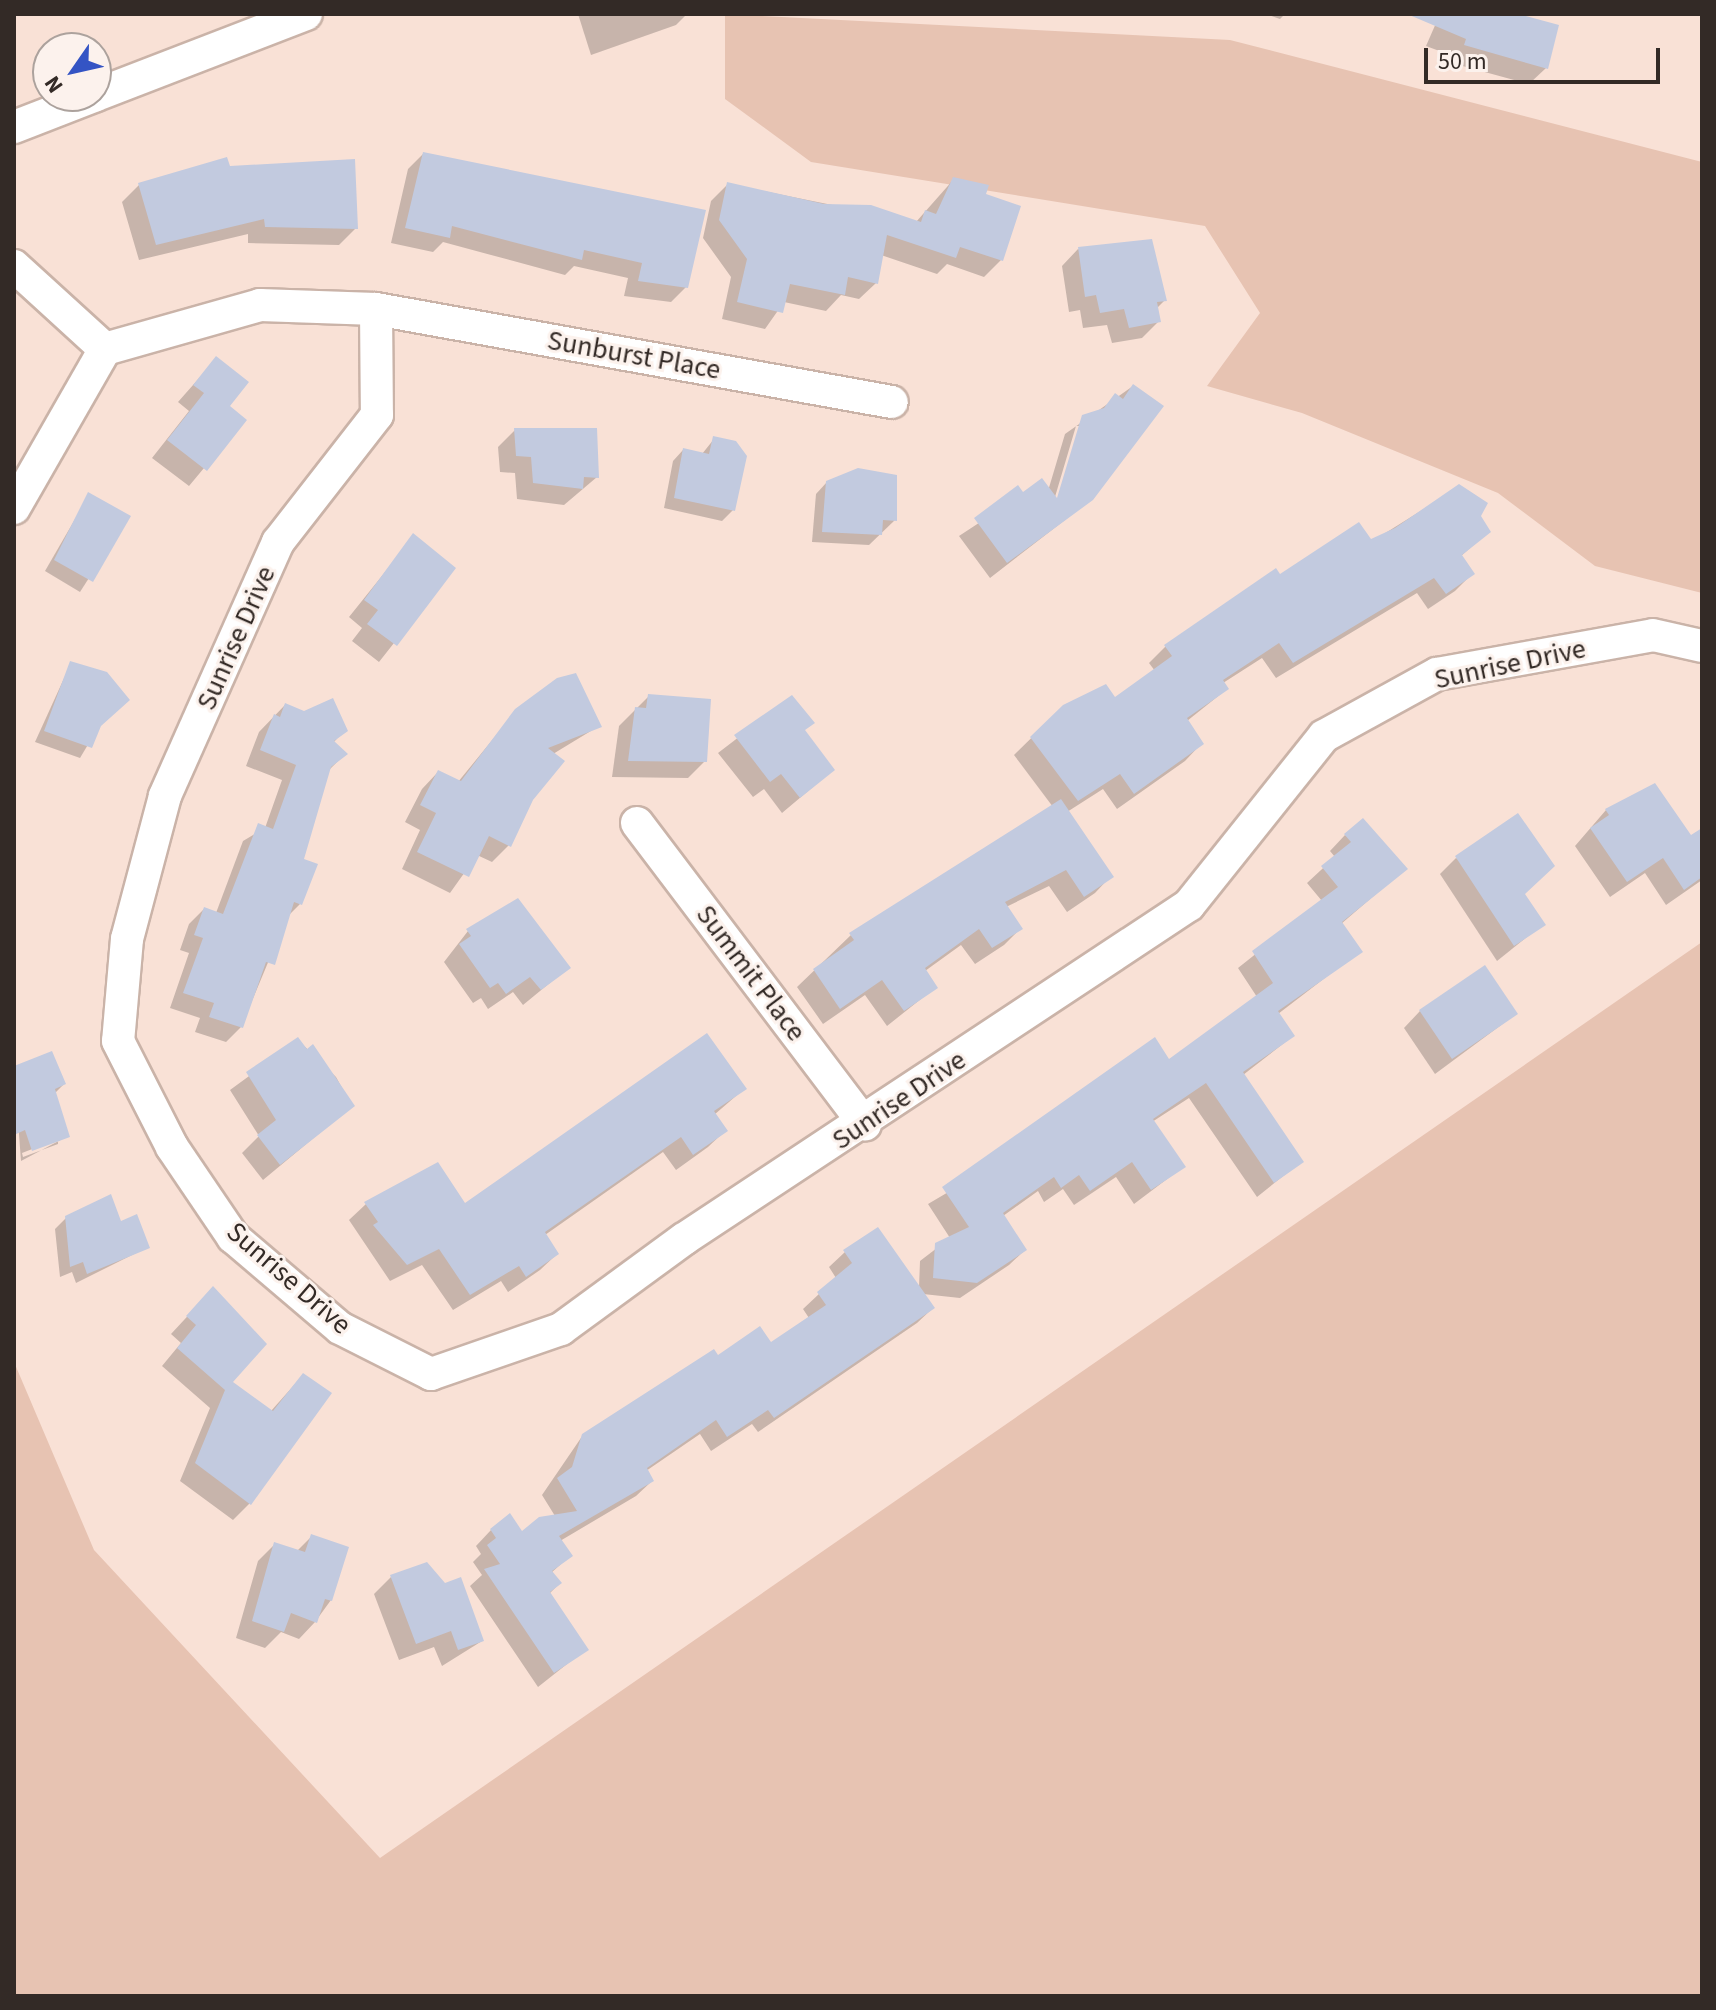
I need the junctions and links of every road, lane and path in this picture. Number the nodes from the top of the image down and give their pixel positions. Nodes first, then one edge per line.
1 (306, 14) edge
2 (112, 89) edge
3 (53, 112) edge
4 (14, 127) edge
5 (14, 266) edge
6 (376, 309) junction
7 (105, 349) junction
8 (892, 402) dead end
9 (14, 508) edge
10 (1702, 646) edge
11 (637, 823) dead end
12 (865, 1124) junction

1 - 2 street
3 - 4 street
5 - 7 street
6 - 7 street
6 - 8 street, Sunburst Place
6 - 12 street, Sunrise Drive
7 - 9 street
10 - 12 street, Sunrise Drive
11 - 12 street, Summit Place

